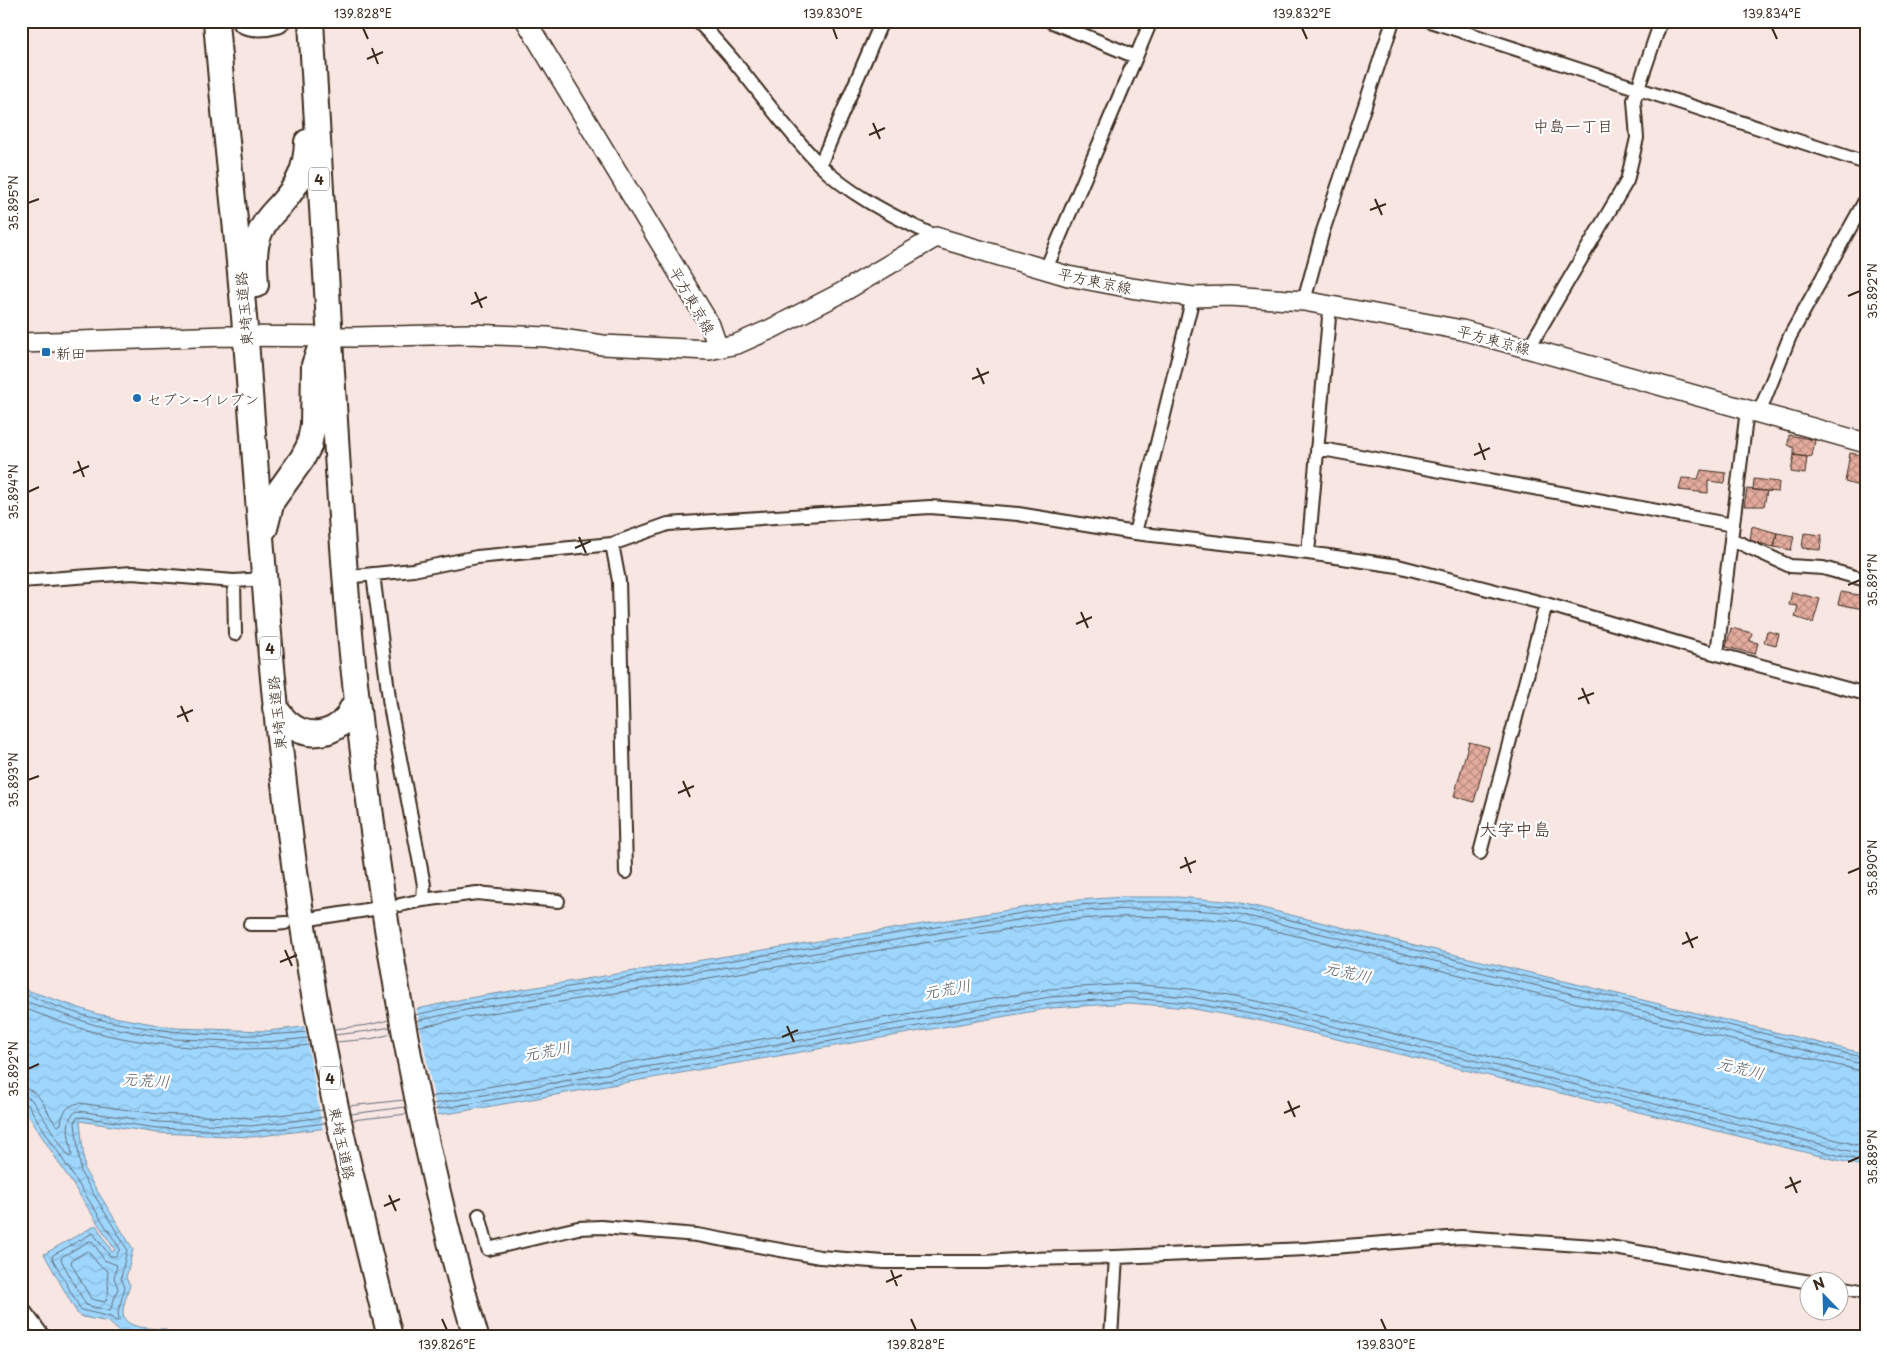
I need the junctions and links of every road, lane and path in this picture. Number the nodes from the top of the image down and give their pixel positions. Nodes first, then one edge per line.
1 (216, 21) edge
2 (245, 21) edge
3 (277, 21) edge
4 (311, 21) edge
5 (526, 21) edge
6 (696, 21) edge
7 (882, 21) edge
8 (1050, 21) edge
9 (1151, 21) edge
10 (1393, 21) edge
11 (1430, 21) edge
12 (1661, 21) edge
13 (1136, 57) junction
14 (314, 76) junction
15 (1637, 90) junction
16 (1866, 163) edge
17 (820, 165) junction
18 (1866, 199) edge
19 (936, 236) junction
20 (1046, 269) junction
21 (1193, 297) junction
22 (1304, 301) junction
23 (1330, 306) junction
24 (246, 336) junction
25 (330, 337) junction
26 (21, 343) edge
27 (718, 348) junction
28 (1528, 349) junction
29 (1753, 411) junction
30 (1866, 443) edge
31 (1317, 448) junction
32 (1733, 525) junction
33 (1134, 533) junction
34 (1731, 539) junction
35 (612, 544) junction
36 (1308, 553) junction
37 (262, 554) junction
38 (373, 574) junction
39 (346, 577) junction
40 (264, 579) junction
41 (1866, 580) edge
42 (21, 581) edge
43 (234, 581) junction
44 (1546, 604) junction
45 (235, 634) dead end
46 (1717, 654) junction
47 (1866, 694) edge
48 (357, 700) junction
49 (276, 708) junction
50 (1480, 853) dead end
51 (626, 872) dead end
52 (423, 900) junction
53 (558, 901) dead end
54 (400, 905) dead end
55 (373, 909) dead end
56 (309, 919) dead end
57 (285, 922) dead end
58 (250, 924) dead end
59 (479, 1215) dead end
60 (1116, 1257) junction
61 (1800, 1280) edge
62 (1850, 1289) edge
63 (1866, 1292) edge
64 (21, 1306) edge
65 (44, 1337) edge
66 (390, 1337) edge
67 (476, 1337) edge
68 (1111, 1337) edge

1 - 24 highway, 東埼玉道路 / 4
2 - 3 highway
4 - 14 highway, 4
5 - 27 main road, 平方東京線
6 - 17 street
7 - 17 street
8 - 13 street
9 - 13 street
10 - 22 street
11 - 15 street
12 - 15 street
13 - 20 street
14 - 24 highway, 4
14 - 25 highway, 4
15 - 16 street
15 - 28 street
17 - 19 street
18 - 29 street
19 - 20 main road, 平方東京線
19 - 27 main road, 平方東京線
20 - 21 main road, 平方東京線
21 - 22 main road, 平方東京線
21 - 33 street
22 - 23 main road, 平方東京線
23 - 28 main road, 平方東京線
23 - 31 street
24 - 25 main road
24 - 26 main road
24 - 37 highway, 東埼玉道路 / 4
25 - 27 main road
25 - 37 highway, 4
25 - 39 highway, 4
28 - 29 main road, 平方東京線
29 - 30 main road, 平方東京線
29 - 32 street
31 - 32 street
31 - 36 street
32 - 34 street
33 - 35 street
33 - 36 street
34 - 41 street
34 - 46 street
35 - 38 street
35 - 51 street
36 - 44 street
37 - 40 highway, 東埼玉道路 / 4
38 - 39 street
38 - 52 street
39 - 48 highway, 4
40 - 43 street
40 - 49 highway, 東埼玉道路 / 4
42 - 43 street
43 - 45 street
44 - 46 street
44 - 50 street
46 - 47 street
48 - 49 highway
48 - 67 highway, 4
49 - 66 highway, 東埼玉道路 / 4
52 - 53 street
52 - 54 street
55 - 56 street
57 - 58 street
59 - 60 street
60 - 61 street
60 - 68 street
62 - 63 street
64 - 65 street

